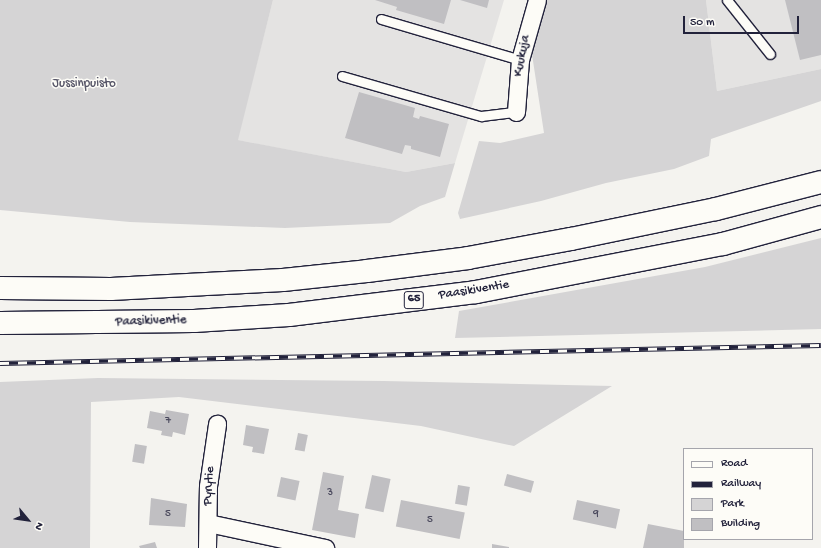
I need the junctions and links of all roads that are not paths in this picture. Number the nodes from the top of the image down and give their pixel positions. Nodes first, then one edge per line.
1 (537, 0) edge
2 (727, 0) edge
3 (381, 19) dead end
4 (770, 54) dead end
5 (520, 60) junction
6 (342, 76) dead end
7 (516, 112) joint
8 (821, 182) edge
9 (821, 217) edge
10 (0, 288) edge
11 (0, 323) edge
12 (216, 424) dead end
13 (208, 523) junction
14 (207, 548) edge
15 (325, 548) edge

1 - 5 street, Kuukuja
2 - 4 lane
3 - 5 lane
5 - 7 street, Kuukuja
6 - 7 lane
8 - 10 highway
9 - 11 highway, Paasikiventie / 65
12 - 13 street, Pyrytie
13 - 14 street, Pyrytie
13 - 15 street

